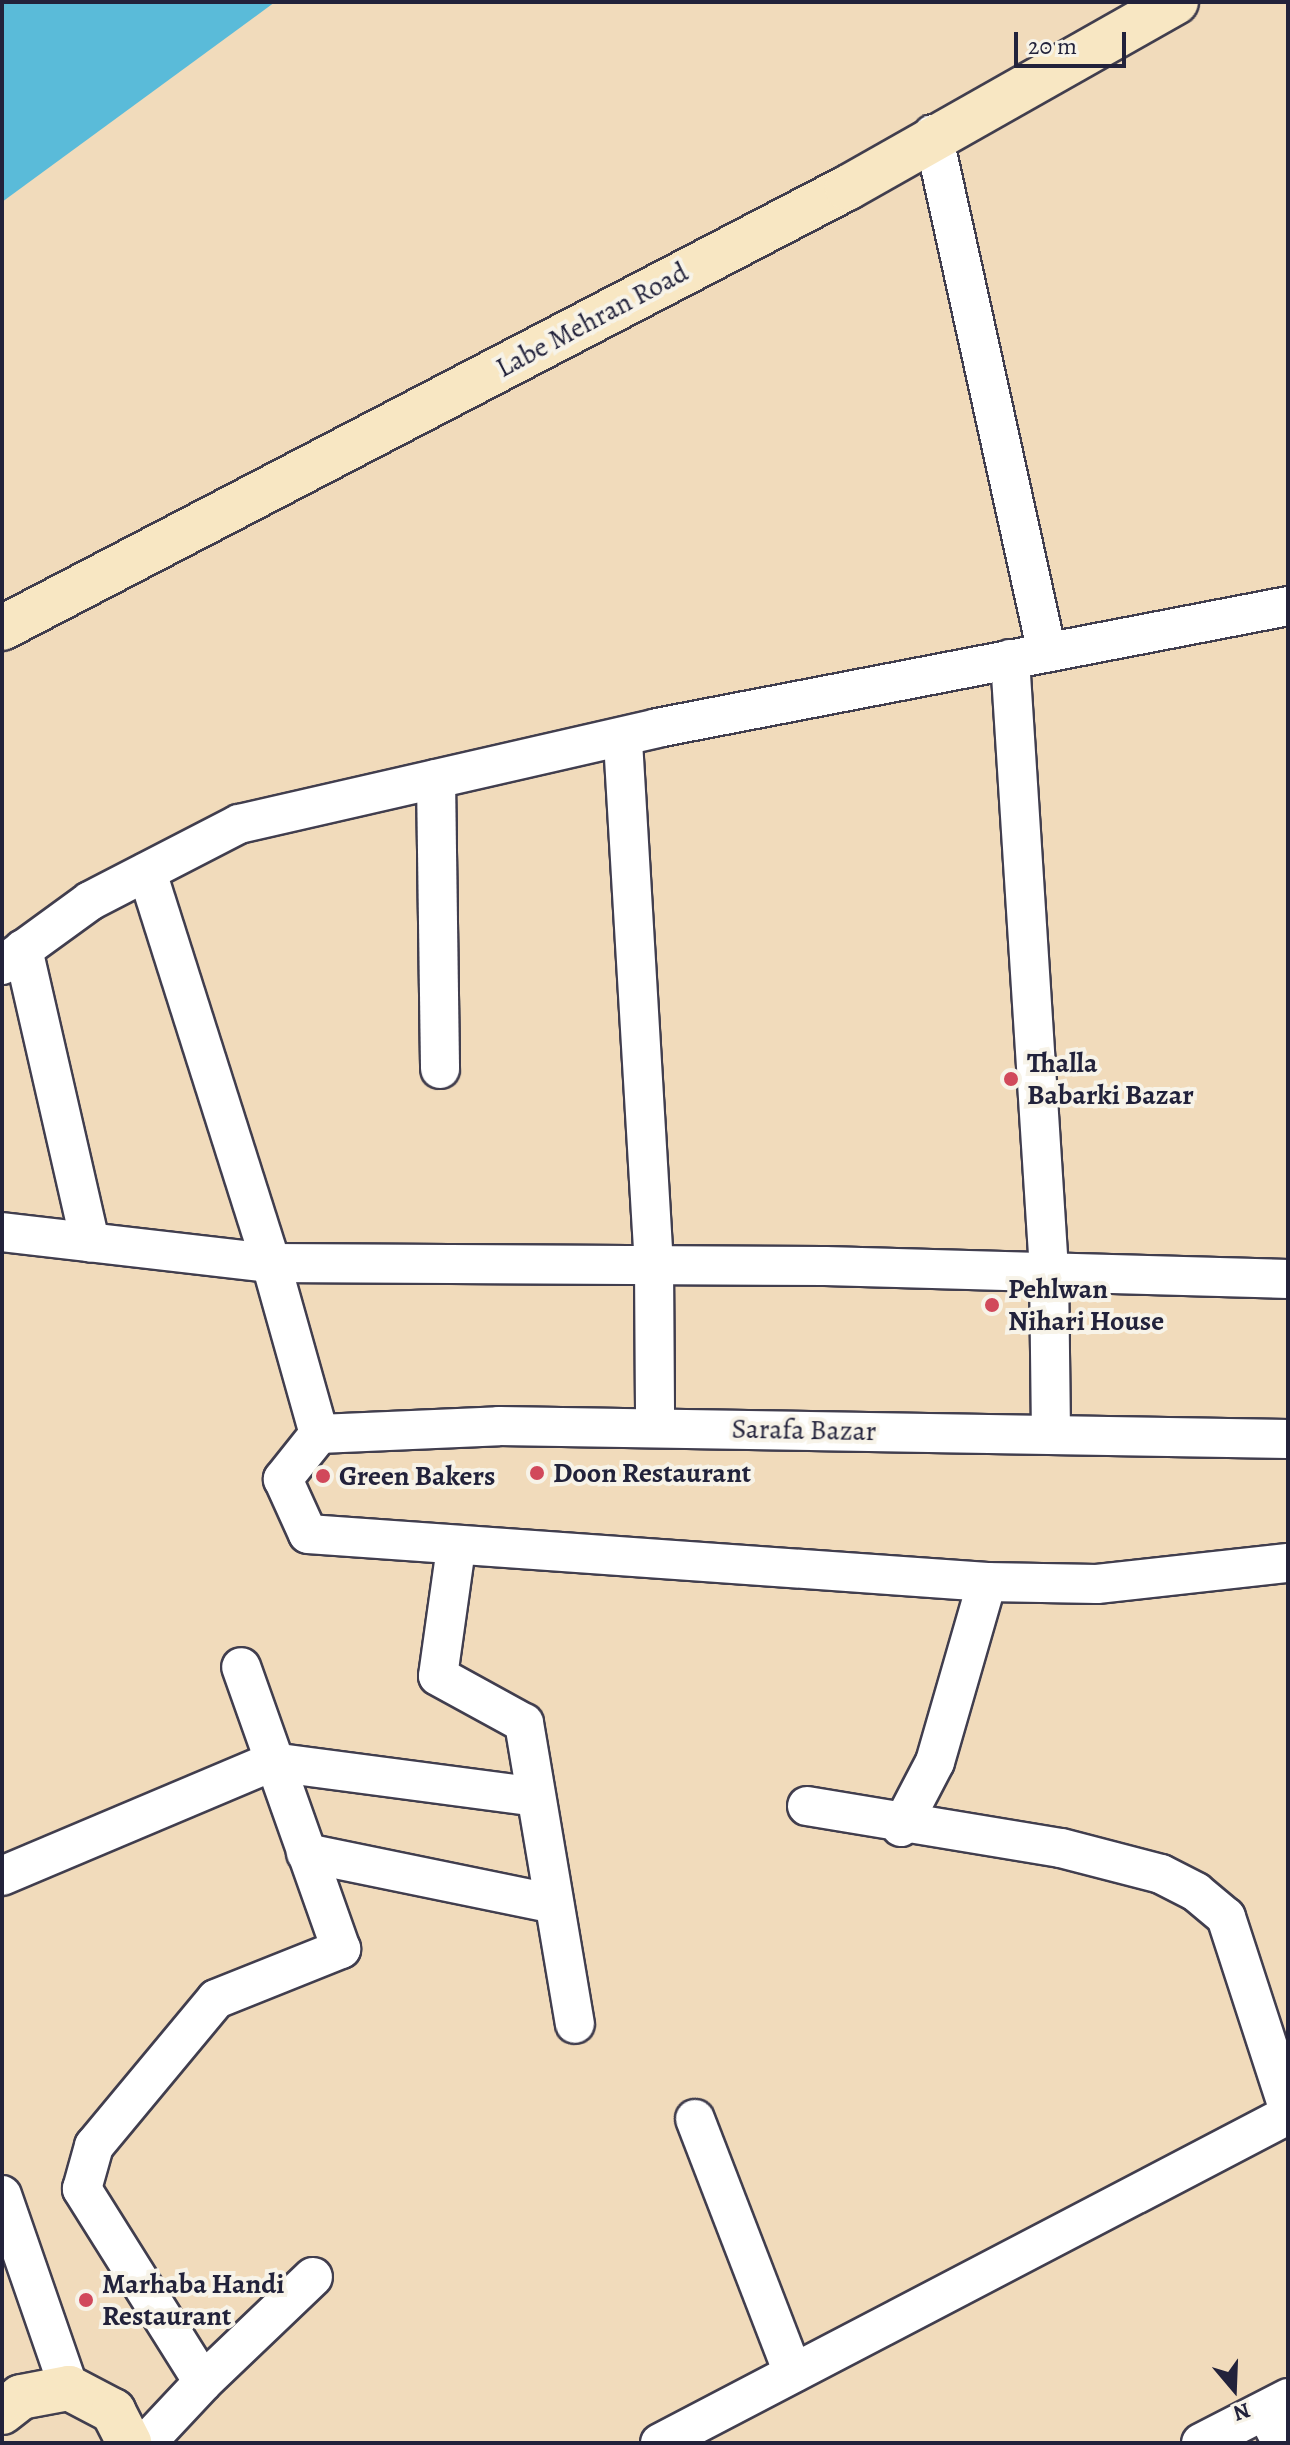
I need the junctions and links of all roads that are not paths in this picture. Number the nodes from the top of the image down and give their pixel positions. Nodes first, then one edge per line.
1 (1176, 2) edge
2 (933, 134) junction
3 (1288, 606) edge
4 (2, 628) edge
5 (1047, 653) junction
6 (1010, 659) junction
7 (623, 741) junction
8 (436, 779) junction
9 (147, 872) junction
10 (13, 957) edge
11 (440, 1069) dead end
12 (2, 1232) edge
13 (90, 1242) junction
14 (271, 1263) junction
15 (654, 1266) junction
16 (1049, 1270) junction
17 (1288, 1279) edge
18 (655, 1428) junction
19 (319, 1434) junction
20 (1051, 1434) junction
21 (1288, 1439) edge
22 (456, 1548) junction
23 (1288, 1563) edge
24 (987, 1582) junction
25 (241, 1667) dead end
26 (272, 1762) junction
27 (531, 1796) junction
28 (807, 1806) dead end
29 (901, 1827) junction
30 (306, 1853) junction
31 (2, 1876) edge
32 (554, 1904) junction
33 (575, 2024) dead end
34 (1288, 2108) edge
35 (1288, 2115) edge
36 (695, 2119) dead end
37 (2, 2195) edge
38 (313, 2277) dead end
39 (793, 2373) junction
40 (203, 2382) junction
41 (69, 2388) junction
42 (2, 2412) edge
43 (1279, 2418) edge
44 (129, 2443) edge
45 (146, 2443) edge
46 (660, 2443) edge
47 (1201, 2443) edge

1 - 2 main road, Labe Mehran Road
2 - 4 main road, Labe Mehran Road
2 - 5 street
3 - 5 street
5 - 6 street
6 - 7 street
6 - 16 street
7 - 8 street
7 - 15 street
8 - 9 street
8 - 11 street
9 - 10 street
9 - 14 street
10 - 13 street
12 - 13 street
13 - 14 street
14 - 15 street
14 - 19 street
15 - 16 street
15 - 18 street
16 - 17 street
16 - 20 street
18 - 19 street, Sarafa Bazar
18 - 20 street, Sarafa Bazar
19 - 22 street
20 - 21 street, Sarafa Bazar
22 - 24 street
22 - 27 street
23 - 24 street
24 - 29 street
25 - 26 street
26 - 27 street
26 - 30 street
26 - 31 street
27 - 32 street
28 - 29 street
29 - 34 street
30 - 32 street
30 - 40 street
32 - 33 street
35 - 39 street
36 - 39 street
37 - 41 street
38 - 40 street
39 - 46 street
40 - 45 street
41 - 42 main road
41 - 44 main road
43 - 47 street

